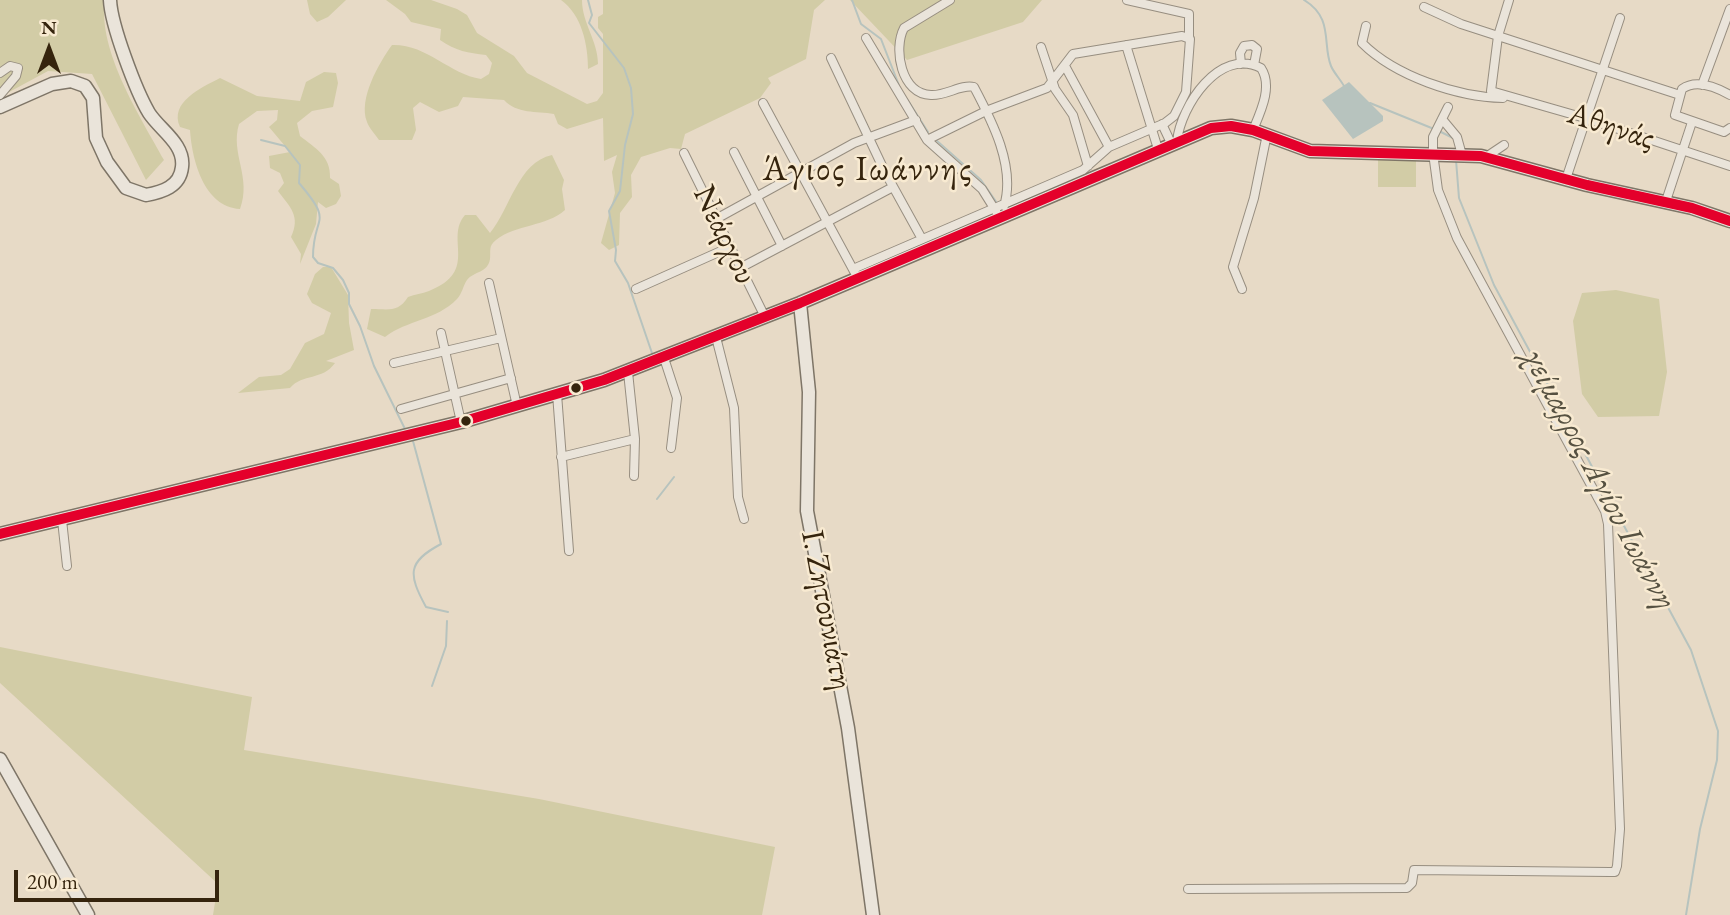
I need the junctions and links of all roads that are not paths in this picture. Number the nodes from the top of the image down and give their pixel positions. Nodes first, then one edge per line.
1 (110, 0) edge
2 (950, 0) edge
3 (1127, 0) edge
4 (1509, 0) edge
5 (1424, 7) dead end
6 (1730, 9) edge
7 (1620, 18) dead end
8 (1366, 26) dead end
9 (1498, 36) junction
10 (1186, 37) junction
11 (866, 38) dead end
12 (1126, 45) junction
13 (1041, 47) dead end
14 (831, 58) dead end
15 (1241, 64) junction
16 (1254, 65) junction
17 (1065, 66) junction
18 (1601, 68) junction
19 (0, 73) edge
20 (1053, 82) junction
21 (1702, 85) junction
22 (0, 95) edge
23 (1680, 95) junction
24 (1730, 95) edge
25 (1516, 98) junction
26 (763, 103) dead end
27 (0, 107) edge
28 (1448, 107) dead end
29 (986, 111) junction
30 (1585, 118) junction
31 (915, 120) junction
32 (1692, 122) junction
33 (1162, 124) junction
34 (1439, 126) junction
35 (1149, 128) junction
36 (1730, 128) edge
37 (1253, 130) junction
38 (1267, 134) junction
39 (868, 136) junction
40 (927, 140) junction
41 (1174, 142) junction
42 (1504, 145) dead end
43 (1108, 147) junction
44 (1158, 149) junction
45 (1682, 150) junction
46 (684, 152) dead end
47 (734, 152) dead end
48 (1439, 153) junction
49 (1462, 155) junction
50 (1481, 156) junction
51 (1088, 166) junction
52 (1730, 166) edge
53 (801, 172) junction
54 (1566, 179) junction
55 (893, 187) junction
56 (757, 196) junction
57 (1666, 201) junction
58 (1005, 204) junction
59 (997, 213) junction
60 (716, 219) junction
61 (828, 221) junction
62 (1730, 221) edge
63 (922, 239) junction
64 (782, 246) junction
65 (730, 247) junction
66 (743, 272) junction
67 (855, 273) junction
68 (734, 281) dead end
69 (489, 283) dead end
70 (636, 289) dead end
71 (1242, 289) dead end
72 (800, 303) junction
73 (765, 317) junction
74 (441, 333) dead end
75 (716, 337) junction
76 (501, 338) junction
77 (445, 351) junction
78 (664, 358) junction
79 (394, 363) dead end
80 (628, 372) junction
81 (510, 378) junction
82 (454, 394) junction
83 (557, 394) junction
84 (517, 406) junction
85 (401, 409) dead end
86 (461, 422) junction
87 (635, 439) junction
88 (671, 448) dead end
89 (561, 457) junction
90 (634, 476) dead end
91 (744, 519) dead end
92 (62, 520) junction
93 (0, 534) edge
94 (569, 551) dead end
95 (67, 566) dead end
96 (0, 759) edge
97 (1188, 889) dead end
98 (88, 915) edge
99 (873, 915) edge

1 - 27 street
2 - 29 street
3 - 10 street
4 - 9 street
5 - 9 street
6 - 21 street
7 - 18 street
8 - 25 street
9 - 18 street
9 - 25 street, Αθηνάς
10 - 12 street
10 - 33 street
11 - 31 street
12 - 17 street
12 - 35 street
13 - 20 street
14 - 39 street
15 - 16 street
15 - 16 street
15 - 41 street
16 - 37 street
17 - 20 street
17 - 43 street
18 - 23 street
18 - 30 street
19 - 22 street
20 - 29 street
20 - 51 street
21 - 23 street
21 - 24 street
23 - 32 street
25 - 30 street, Αθηνάς
26 - 53 street
28 - 34 street
29 - 40 street
29 - 58 street
30 - 45 street, Αθηνάς
30 - 54 street
31 - 39 street
31 - 40 street
32 - 36 street
32 - 45 street
33 - 35 street
33 - 41 street
34 - 48 street
34 - 49 street
35 - 43 street
35 - 44 street
37 - 38 street
37 - 41 street
38 - 48 street
38 - 71 street
39 - 53 street
39 - 55 street
40 - 59 street
41 - 44 street
42 - 50 street
43 - 51 street
44 - 59 street
45 - 52 street, Αθηνάς
45 - 57 street
46 - 60 street, Νεάρχου
47 - 56 street
48 - 49 street
48 - 97 street
49 - 50 street
50 - 54 street
51 - 58 street
53 - 56 street
53 - 61 street
54 - 57 street
55 - 61 street
55 - 63 street
56 - 60 street
56 - 64 street
57 - 62 street
58 - 59 street
59 - 63 street
59 - 67 street
60 - 65 street, Νεάρχου
61 - 64 street
61 - 67 street
63 - 67 street
64 - 66 street
65 - 66 street, Νεάρχου
65 - 70 street
66 - 68 street
66 - 73 street, Νεάρχου
67 - 72 street
69 - 76 street
72 - 73 street
72 - 99 street, Ι. Ζητουνιάτη
73 - 75 street
74 - 77 street
75 - 78 street
75 - 91 street
76 - 77 street
76 - 81 street
77 - 79 street
77 - 82 street
78 - 80 street
78 - 88 street
80 - 83 street
80 - 87 street
81 - 82 street
81 - 84 street
82 - 85 street
82 - 86 street
83 - 84 street
83 - 89 street
84 - 86 street
86 - 92 street
87 - 89 street
87 - 90 street
89 - 94 street
92 - 93 street
92 - 95 street
96 - 98 street

